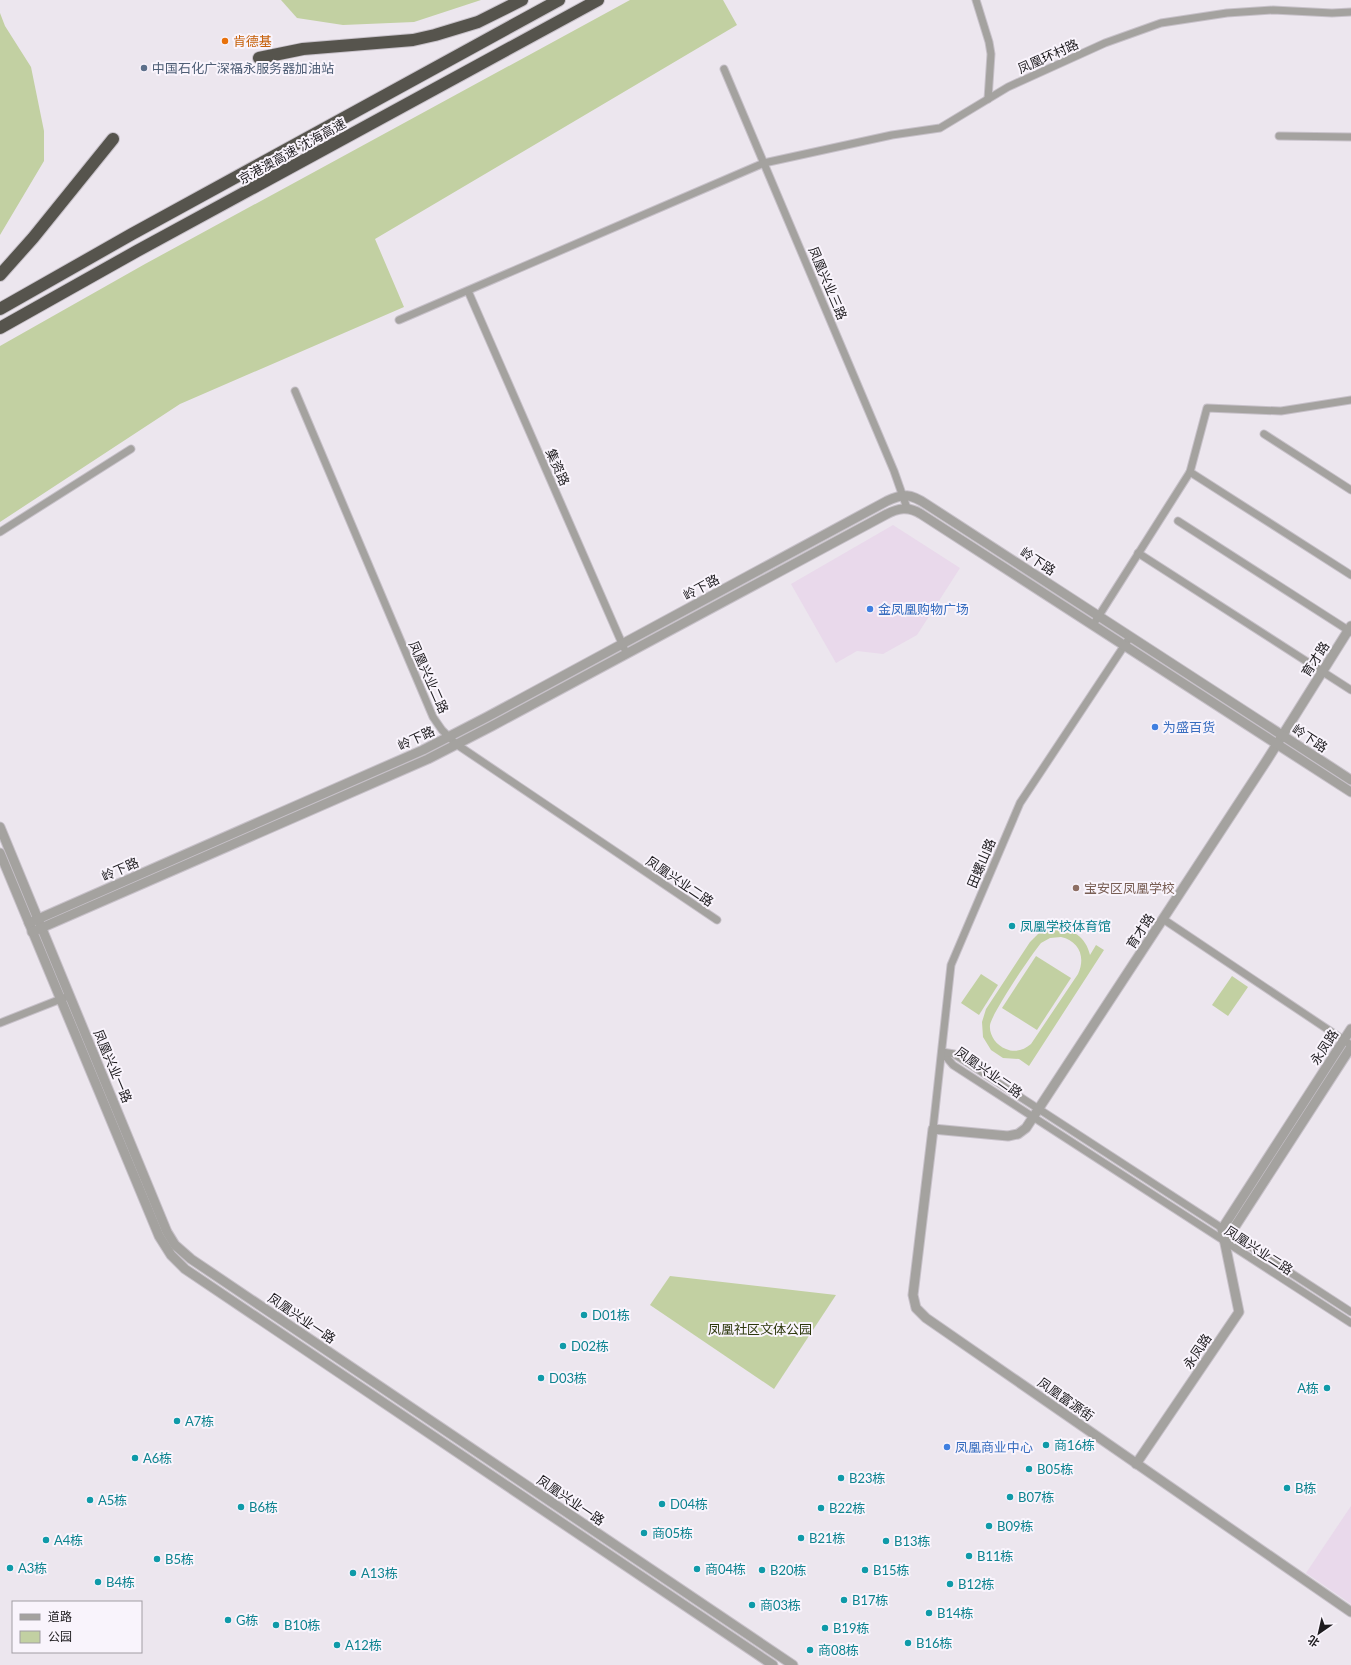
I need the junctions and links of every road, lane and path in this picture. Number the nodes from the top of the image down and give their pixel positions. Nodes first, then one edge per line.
1 (522, 0) edge
2 (559, 0) edge
3 (598, 0) edge
4 (976, 0) edge
5 (1351, 12) edge
6 (259, 58) dead end
7 (724, 68) dead end
8 (988, 99) junction
9 (1279, 136) dead end
10 (1351, 137) edge
11 (114, 139) dead end
12 (764, 163) junction
13 (0, 276) edge
14 (468, 291) junction
15 (0, 309) edge
16 (399, 320) dead end
17 (0, 328) edge
18 (295, 391) dead end
19 (1351, 400) edge
20 (1264, 434) dead end
21 (131, 449) dead end
22 (1190, 472) junction
23 (1351, 490) edge
24 (903, 495) junction
25 (907, 508) junction
26 (1178, 521) dead end
27 (0, 532) edge
28 (1138, 554) junction
29 (1351, 574) edge
30 (1098, 616) junction
31 (1093, 625) junction
32 (1350, 630) edge
33 (1130, 637) junction
34 (622, 644) junction
35 (1125, 646) junction
36 (626, 654) junction
37 (1322, 671) junction
38 (1351, 690) edge
39 (1282, 735) junction
40 (448, 737) junction
41 (456, 744) junction
42 (1277, 744) junction
43 (1351, 780) edge
44 (1351, 792) edge
45 (0, 826) edge
46 (0, 853) edge
47 (38, 919) junction
48 (1163, 919) junction
49 (717, 920) dead end
50 (29, 923) junction
51 (41, 928) junction
52 (32, 932) junction
53 (69, 996) junction
54 (60, 1000) junction
55 (0, 1023) edge
56 (1351, 1029) edge
57 (1349, 1044) edge
58 (942, 1052) junction
59 (1036, 1113) junction
60 (933, 1129) junction
61 (1222, 1229) junction
62 (1228, 1238) junction
63 (1351, 1312) edge
64 (1351, 1323) edge
65 (1136, 1464) junction
66 (1351, 1612) edge
67 (773, 1665) edge
68 (793, 1665) edge

1 - 6 highway
2 - 15 highway, 京港澳高速 沈海高速
3 - 17 highway, 京港澳高速 沈海高速
4 - 8 street
5 - 8 street, 凤凰环村路
7 - 12 street, 凤凰兴业三路
8 - 12 street, 凤凰环村路
9 - 10 street
11 - 13 highway
12 - 14 street, 凤凰环村路
12 - 24 street, 凤凰兴业三路
14 - 16 street, 凤凰环村路
14 - 34 street, 集资路
18 - 40 street, 凤凰兴业二路
19 - 22 street
20 - 23 street
21 - 27 street
22 - 28 street
22 - 29 street
24 - 25 street, 凤凰兴业三路
24 - 30 street, 岭下路
24 - 34 street, 岭下路
25 - 31 street, 岭下路
25 - 36 street, 岭下路
26 - 32 street
28 - 30 street
28 - 37 street
30 - 31 street
30 - 33 street, 岭下路
31 - 35 street, 岭下路
32 - 37 street, 育才路
33 - 35 street, 田螺山路
33 - 39 street, 岭下路
34 - 36 street, 集资路
34 - 40 street, 岭下路
35 - 42 street, 岭下路
35 - 58 street, 田螺山路
36 - 41 street, 岭下路
37 - 38 street
37 - 39 street, 育才路
39 - 42 street, 育才路
39 - 43 street, 岭下路
40 - 41 street, 凤凰兴业二路
40 - 47 street, 岭下路
41 - 49 street, 凤凰兴业二路
41 - 51 street, 岭下路
42 - 44 street, 岭下路
42 - 48 street, 育才路
45 - 47 street, 凤凰兴业一路
46 - 50 street, 凤凰兴业一路
47 - 50 street, 岭下路
47 - 51 street, 凤凰兴业一路
48 - 57 street
48 - 59 street, 育才路
50 - 52 street, 凤凰兴业一路
51 - 52 street, 岭下路
51 - 53 street, 凤凰兴业一路
52 - 54 street, 凤凰兴业一路
53 - 54 street
53 - 68 street, 凤凰兴业一路
54 - 55 street
54 - 67 street, 凤凰兴业一路
56 - 57 street, 永凤路
57 - 61 street, 永凤路
57 - 62 street, 永凤路
58 - 59 street, 凤凰兴业二路
58 - 60 street, 田螺山路
59 - 60 street, 育才路
59 - 61 street, 凤凰兴业二路
59 - 62 street, 凤凰兴业二路
60 - 65 street, 凤凰富源街
61 - 62 street, 永凤路
62 - 63 street, 凤凰兴业二路
62 - 64 street, 凤凰兴业二路
62 - 65 street, 永凤路
65 - 66 street, 凤凰富源街

